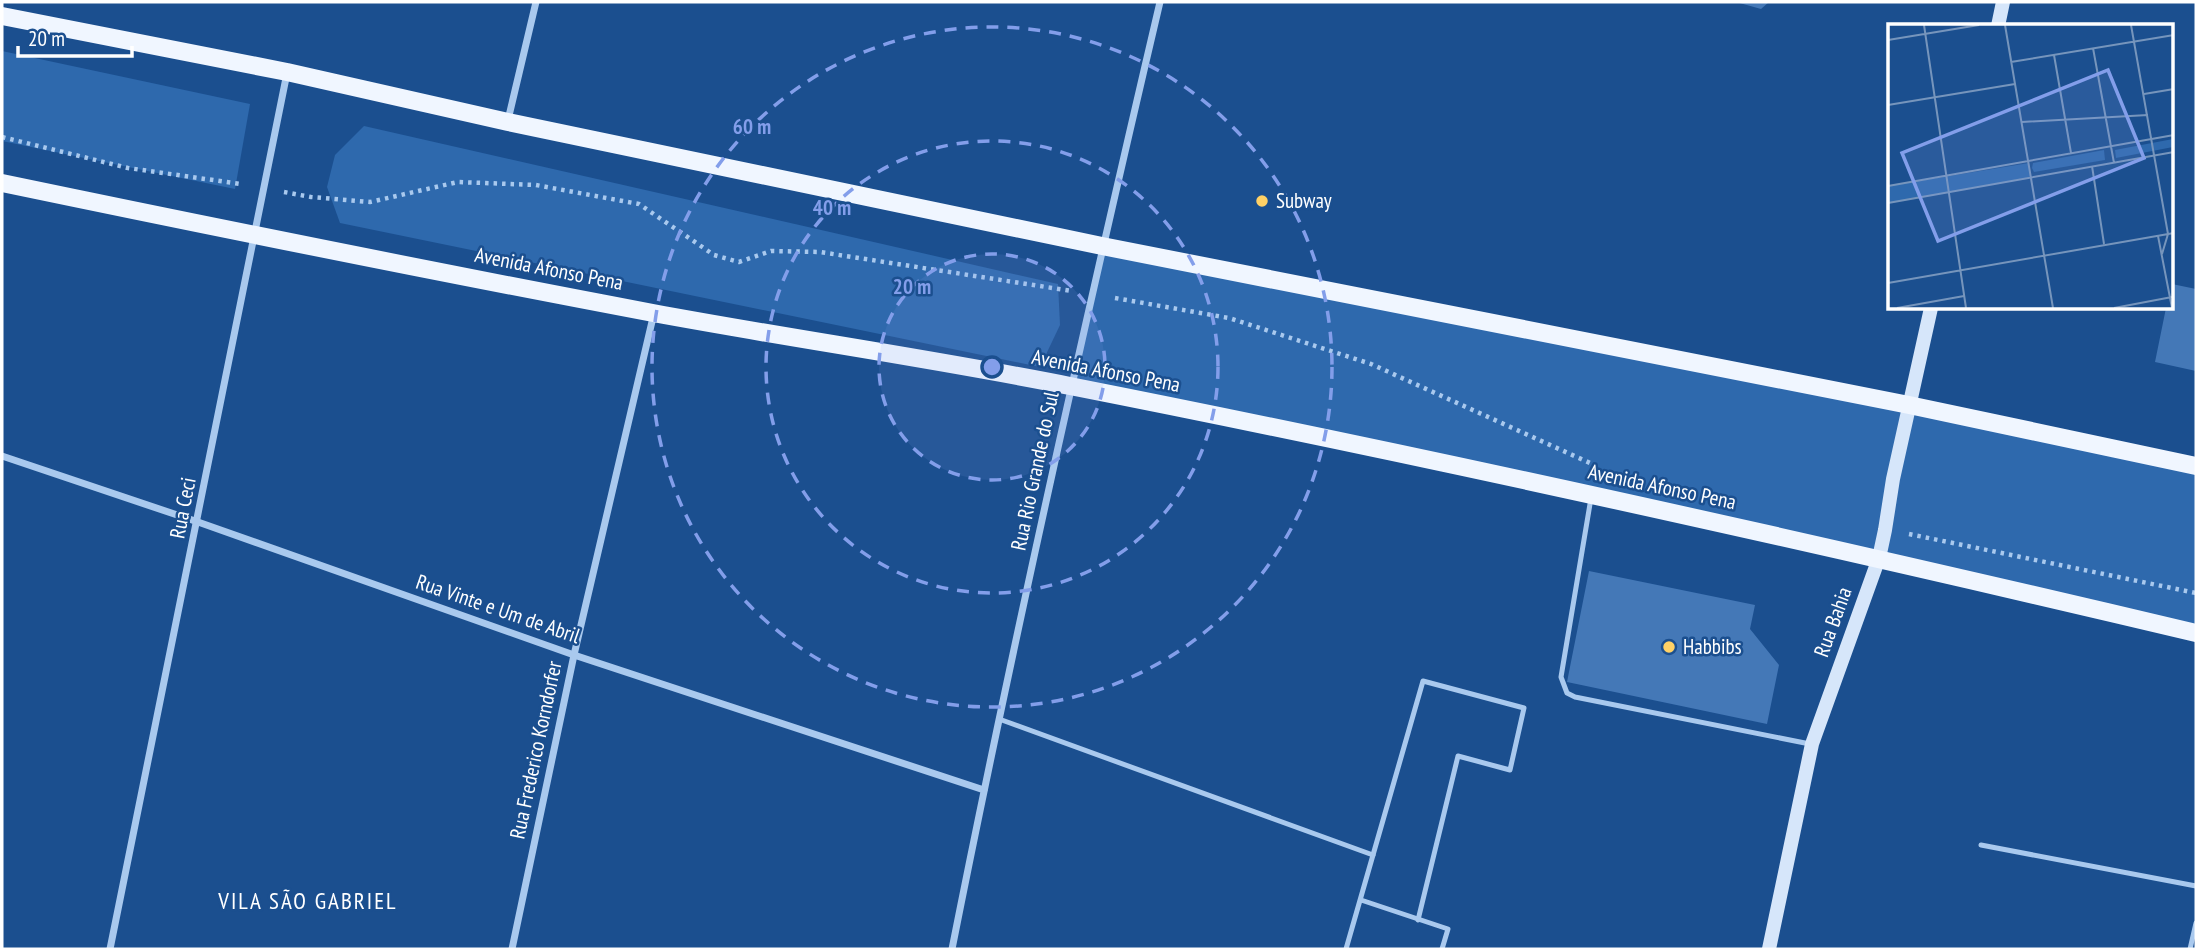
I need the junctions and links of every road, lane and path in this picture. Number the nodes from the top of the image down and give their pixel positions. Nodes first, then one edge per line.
1 (536, 2) edge
2 (1160, 2) edge
3 (2003, 2) edge
4 (2, 16) edge
5 (1998, 24) edge
6 (287, 72) junction
7 (508, 122) junction
8 (2, 183) edge
9 (253, 236) junction
10 (1102, 246) junction
11 (1931, 310) edge
12 (654, 313) junction
13 (1071, 386) junction
14 (1909, 405) junction
15 (2, 456) edge
16 (2196, 466) edge
17 (1591, 495) junction
18 (198, 522) junction
19 (1879, 558) junction
20 (2196, 633) edge
21 (574, 655) junction
22 (999, 719) junction
23 (1812, 744) junction
24 (984, 790) junction
25 (1981, 845) dead end
26 (1373, 855) junction
27 (2196, 886) edge
28 (1361, 900) junction
29 (1419, 920) junction
30 (2196, 922) edge
31 (110, 949) edge
32 (512, 949) edge
33 (952, 949) edge
34 (1346, 949) edge
35 (1442, 949) edge
36 (1769, 949) edge
37 (2190, 949) edge

1 - 7 street
2 - 10 street, Rua Rio Grande do Sul
3 - 5 street
4 - 6 main road
6 - 7 main road
6 - 9 street, Rua Ceci
7 - 10 main road
8 - 9 main road, Avenida Afonso Pena
9 - 12 main road, Avenida Afonso Pena
9 - 18 street, Rua Ceci
10 - 13 street, Rua Rio Grande do Sul
10 - 14 main road
11 - 14 street, Rua Bahia
12 - 13 main road, Avenida Afonso Pena
12 - 21 street, Rua Frederico Korndorfer
13 - 17 main road, Avenida Afonso Pena
13 - 22 street, Rua Rio Grande do Sul
14 - 16 main road
14 - 19 street, Rua Bahia
15 - 18 street, Rua Vinte e Um de Abril
17 - 19 main road, Avenida Afonso Pena
17 - 23 lane
18 - 21 street, Rua Vinte e Um de Abril
18 - 31 street, Rua Ceci
19 - 20 main road, Avenida Afonso Pena
19 - 23 street, Rua Bahia
21 - 24 street, Rua Vinte e Um de Abril
21 - 32 street, Rua Frederico Korndorfer
22 - 24 street, Rua Rio Grande do Sul
22 - 26 lane
23 - 36 street, Rua Bahia
24 - 33 street, Rua Rio Grande do Sul
25 - 27 lane
26 - 28 lane
26 - 29 lane
28 - 29 lane
28 - 34 lane
29 - 35 lane
30 - 37 lane

